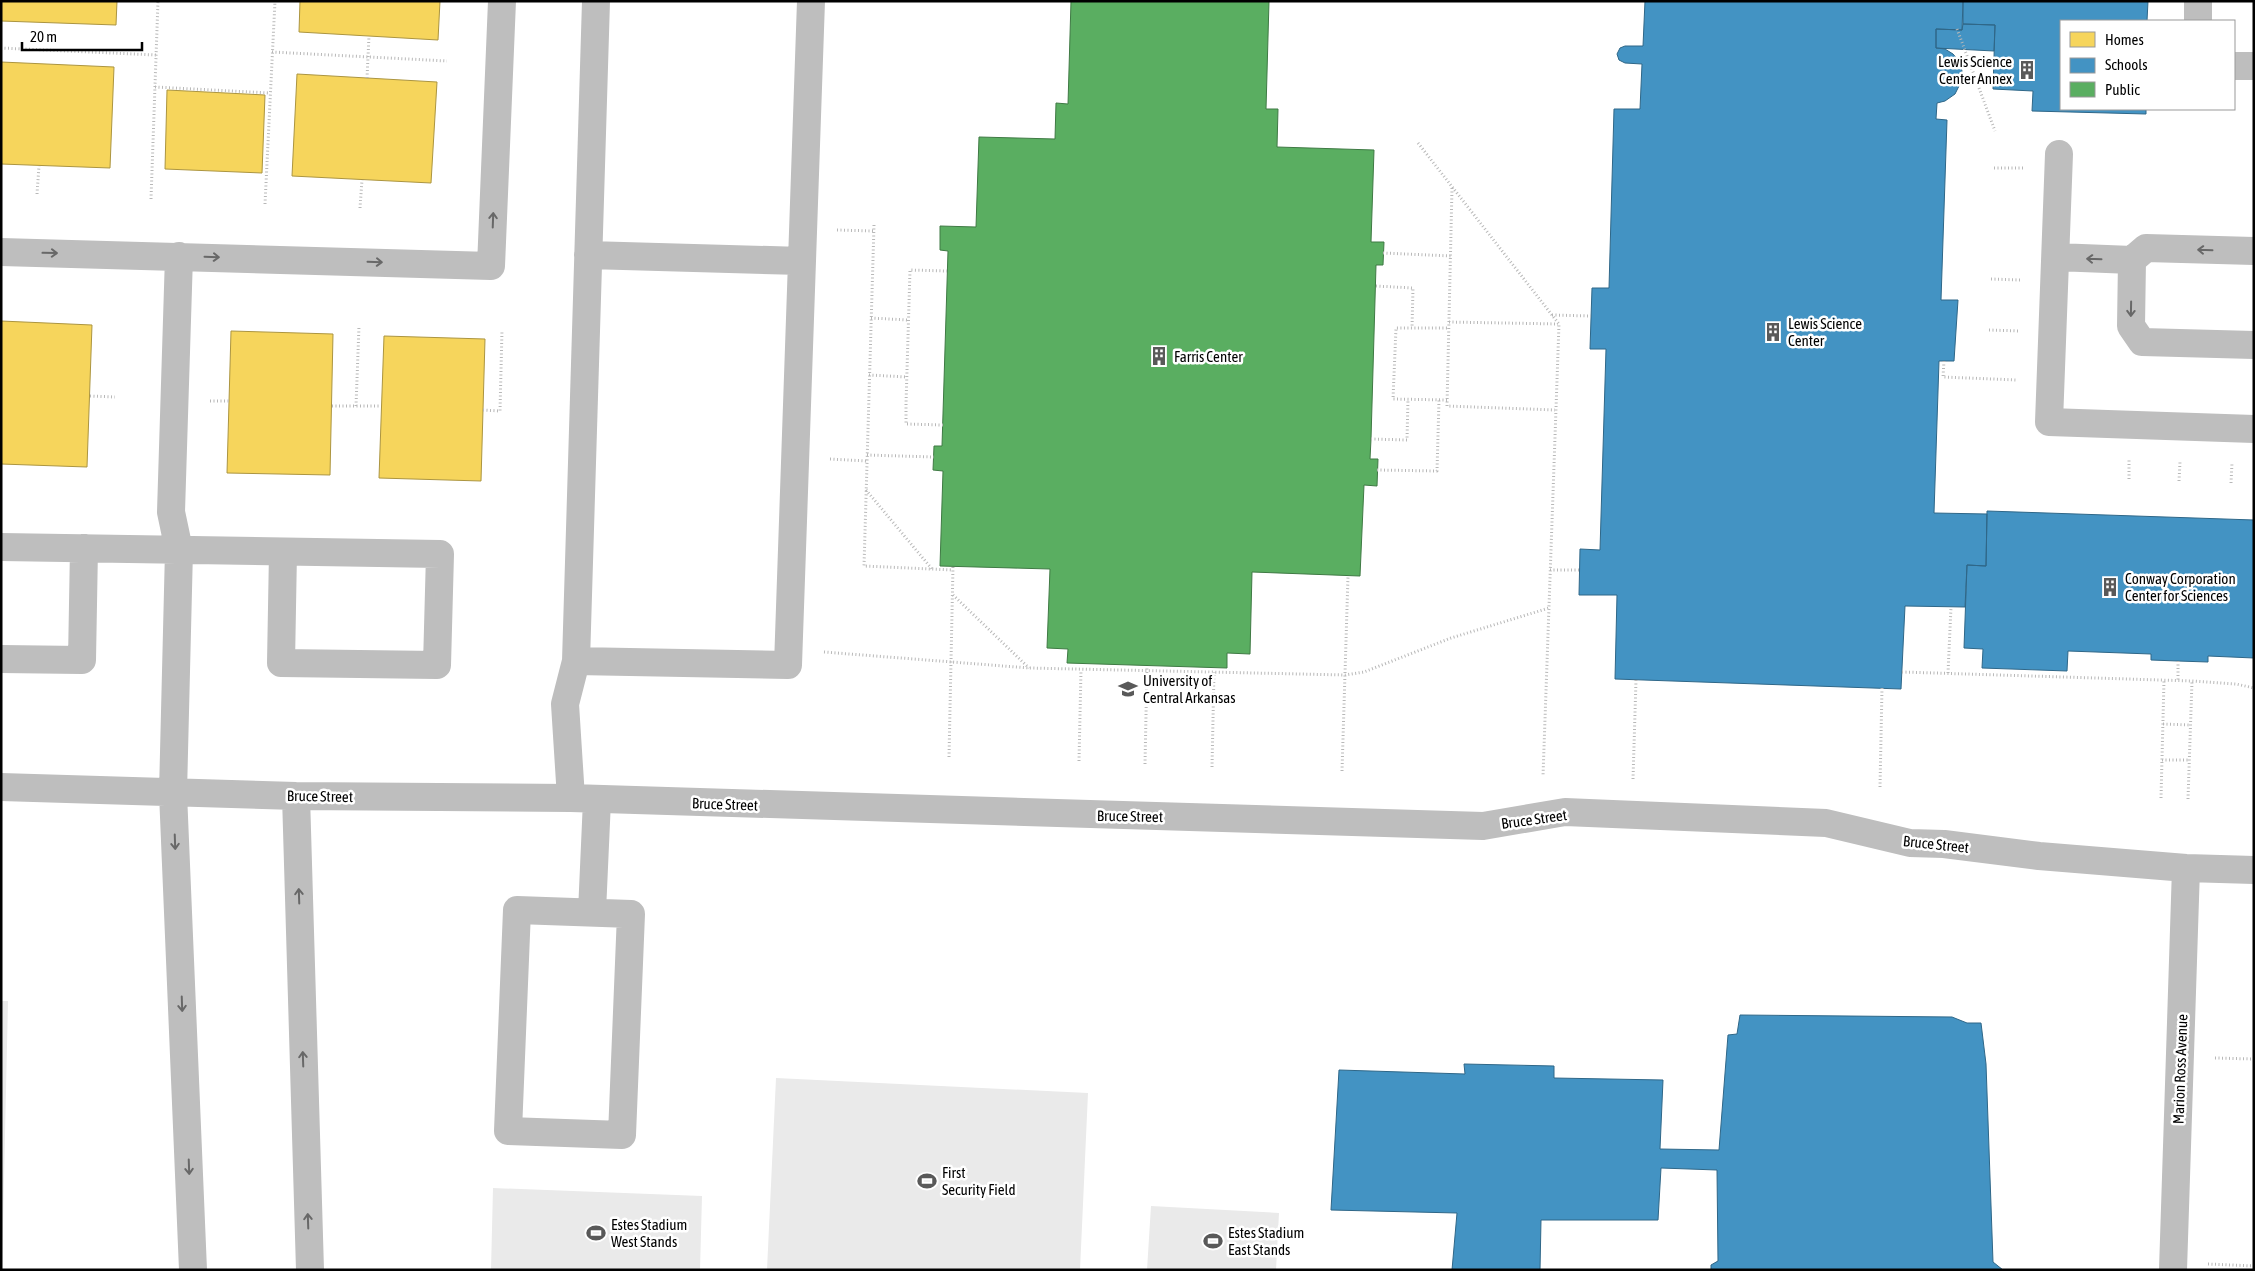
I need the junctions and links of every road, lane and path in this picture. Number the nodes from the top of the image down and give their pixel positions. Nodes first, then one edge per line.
1 (158, 1) edge
2 (274, 1) edge
3 (502, 1) edge
4 (596, 1) edge
5 (811, 1) edge
6 (2198, 1) edge
7 (2198, 20) edge
8 (1957, 29) dead end
9 (369, 36) dead end
10 (1, 48) edge
11 (272, 52) junction
12 (156, 55) junction
13 (368, 58) junction
14 (447, 61) dead end
15 (2235, 66) edge
16 (2254, 66) edge
17 (367, 78) dead end
18 (155, 87) junction
19 (270, 94) junction
20 (1995, 131) dead end
21 (1418, 143) dead end
22 (2059, 154) dead end
23 (39, 166) dead end
24 (1994, 168) dead end
25 (2032, 168) dead end
26 (362, 180) dead end
27 (1452, 187) junction
28 (37, 194) dead end
29 (151, 199) dead end
30 (264, 204) dead end
31 (360, 208) dead end
32 (874, 225) dead end
33 (835, 230) dead end
34 (874, 231) junction
35 (2254, 251) edge
36 (1, 252) edge
37 (1383, 253) dead end
38 (588, 255) junction
39 (180, 256) junction
40 (1451, 256) junction
41 (2056, 257) junction
42 (2132, 260) junction
43 (802, 261) junction
44 (947, 270) dead end
45 (1991, 279) dead end
46 (2028, 280) dead end
47 (1376, 286) dead end
48 (1552, 315) junction
49 (1591, 316) dead end
50 (871, 318) junction
51 (908, 320) junction
52 (1449, 322) junction
53 (1559, 324) junction
54 (359, 326) dead end
55 (1412, 328) junction
56 (1448, 328) junction
57 (502, 330) dead end
58 (1989, 330) dead end
59 (2026, 332) dead end
60 (2254, 345) edge
61 (1944, 361) dead end
62 (869, 375) junction
63 (907, 377) junction
64 (2025, 380) dead end
65 (90, 396) dead end
66 (115, 397) dead end
67 (1408, 398) junction
68 (205, 400) dead end
69 (1439, 400) junction
70 (1448, 400) junction
71 (230, 401) dead end
72 (332, 406) dead end
73 (356, 406) junction
74 (381, 406) dead end
75 (483, 410) dead end
76 (1555, 410) junction
77 (943, 425) dead end
78 (2254, 429) edge
79 (1371, 439) dead end
80 (867, 455) junction
81 (2180, 456) dead end
82 (934, 457) dead end
83 (827, 459) dead end
84 (866, 461) junction
85 (1377, 470) dead end
86 (2179, 481) dead end
87 (866, 489) junction
88 (1, 547) edge
89 (84, 548) junction
90 (180, 550) junction
91 (283, 552) junction
92 (932, 569) junction
93 (1550, 570) junction
94 (1580, 570) dead end
95 (1348, 576) dead end
96 (953, 595) junction
97 (1951, 607) dead end
98 (1549, 608) junction
99 (847, 653) dead end
100 (1, 659) edge
101 (576, 661) junction
102 (2178, 661) dead end
103 (951, 663) junction
104 (1146, 666) dead end
105 (1029, 668) junction
106 (1081, 670) junction
107 (1146, 672) junction
108 (1214, 672) junction
109 (1902, 672) dead end
110 (1948, 673) junction
111 (1345, 675) junction
112 (1636, 680) dead end
113 (2164, 680) junction
114 (2178, 681) junction
115 (2192, 681) junction
116 (1882, 688) dead end
117 (2254, 688) edge
118 (2163, 724) junction
119 (2191, 725) junction
120 (949, 757) dead end
121 (2162, 760) junction
122 (2189, 760) junction
123 (1079, 761) dead end
124 (1145, 764) dead end
125 (1212, 767) dead end
126 (1342, 770) dead end
127 (1543, 776) dead end
128 (1633, 780) dead end
129 (1, 787) edge
130 (1880, 787) dead end
131 (173, 793) junction
132 (296, 796) junction
133 (2161, 798) dead end
134 (584, 799) junction
135 (2188, 799) dead end
136 (2186, 868) junction
137 (2254, 870) edge
138 (592, 912) junction
139 (2212, 1058) dead end
140 (2254, 1059) edge
141 (2202, 1264) dead end
142 (2254, 1266) edge
143 (193, 1270) edge
144 (310, 1270) edge
145 (2173, 1270) edge

1 - 12 path
2 - 11 path
39 -> 3 street
4 - 38 street
5 - 43 street
6 - 7 street
8 - 20 path
9 - 13 path
10 - 12 path
11 - 13 path
11 - 19 path
12 - 18 path
13 - 14 path
13 - 17 path
15 - 16 street
18 - 19 path
18 - 29 path
19 - 30 path
21 - 27 path
22 - 41 street
23 - 28 path
24 - 25 path
26 - 31 path
27 - 40 path
27 - 48 path
32 - 34 path
33 - 34 path
34 - 50 path
35 -> 42 street
36 -> 39 street
37 - 40 path
38 - 43 street
38 - 101 street
39 - 90 street
40 - 52 path
42 -> 41 street
41 - 78 street
42 -> 60 street
43 - 101 street
44 - 51 path
45 - 46 path
47 - 55 path
48 - 49 path
48 - 53 path
50 - 51 path
50 - 62 path
51 - 63 path
52 - 53 path
52 - 56 path
53 - 76 path
54 - 73 path
55 - 56 path
55 - 67 path
56 - 70 path
57 - 75 path
58 - 59 path
61 - 64 path
62 - 63 path
62 - 80 path
63 - 77 path
65 - 66 path
67 - 69 path
67 - 79 path
68 - 71 path
69 - 70 path
69 - 85 path
70 - 76 path
72 - 73 path
73 - 74 path
76 - 93 path
80 - 82 path
80 - 84 path
81 - 86 path
83 - 84 path
84 - 87 path
87 - 92 path
87 - 92 path
88 - 89 street
89 - 90 street
89 - 100 street
90 - 91 street
90 - 131 street
91 - 91 street
92 - 96 path
93 - 94 path
93 - 98 path
95 - 111 path
96 - 103 path
96 - 105 path
97 - 110 path
98 - 111 path
98 - 127 path
99 - 103 path
101 - 134 street
102 - 114 path
103 - 105 path
103 - 120 path
104 - 107 path
105 - 106 path
106 - 107 path
106 - 123 path
107 - 108 path
107 - 124 path
108 - 111 path
108 - 125 path
109 - 110 path
110 - 113 path
111 - 126 path
112 - 128 path
113 - 114 path
113 - 118 path
114 - 115 path
115 - 117 path
115 - 119 path
116 - 130 path
118 - 119 path
118 - 121 path
119 - 122 path
121 - 122 path
121 - 133 path
122 - 135 path
129 - 131 street, Bruce Street
131 - 132 street, Bruce Street
131 -> 143 street
132 - 134 street, Bruce Street
144 -> 132 street
134 - 136 street, Bruce Street
134 - 138 street
136 - 137 street, Bruce Street
136 - 145 street, Marion Ross Avenue
138 - 138 street
139 - 140 path
141 - 142 path

